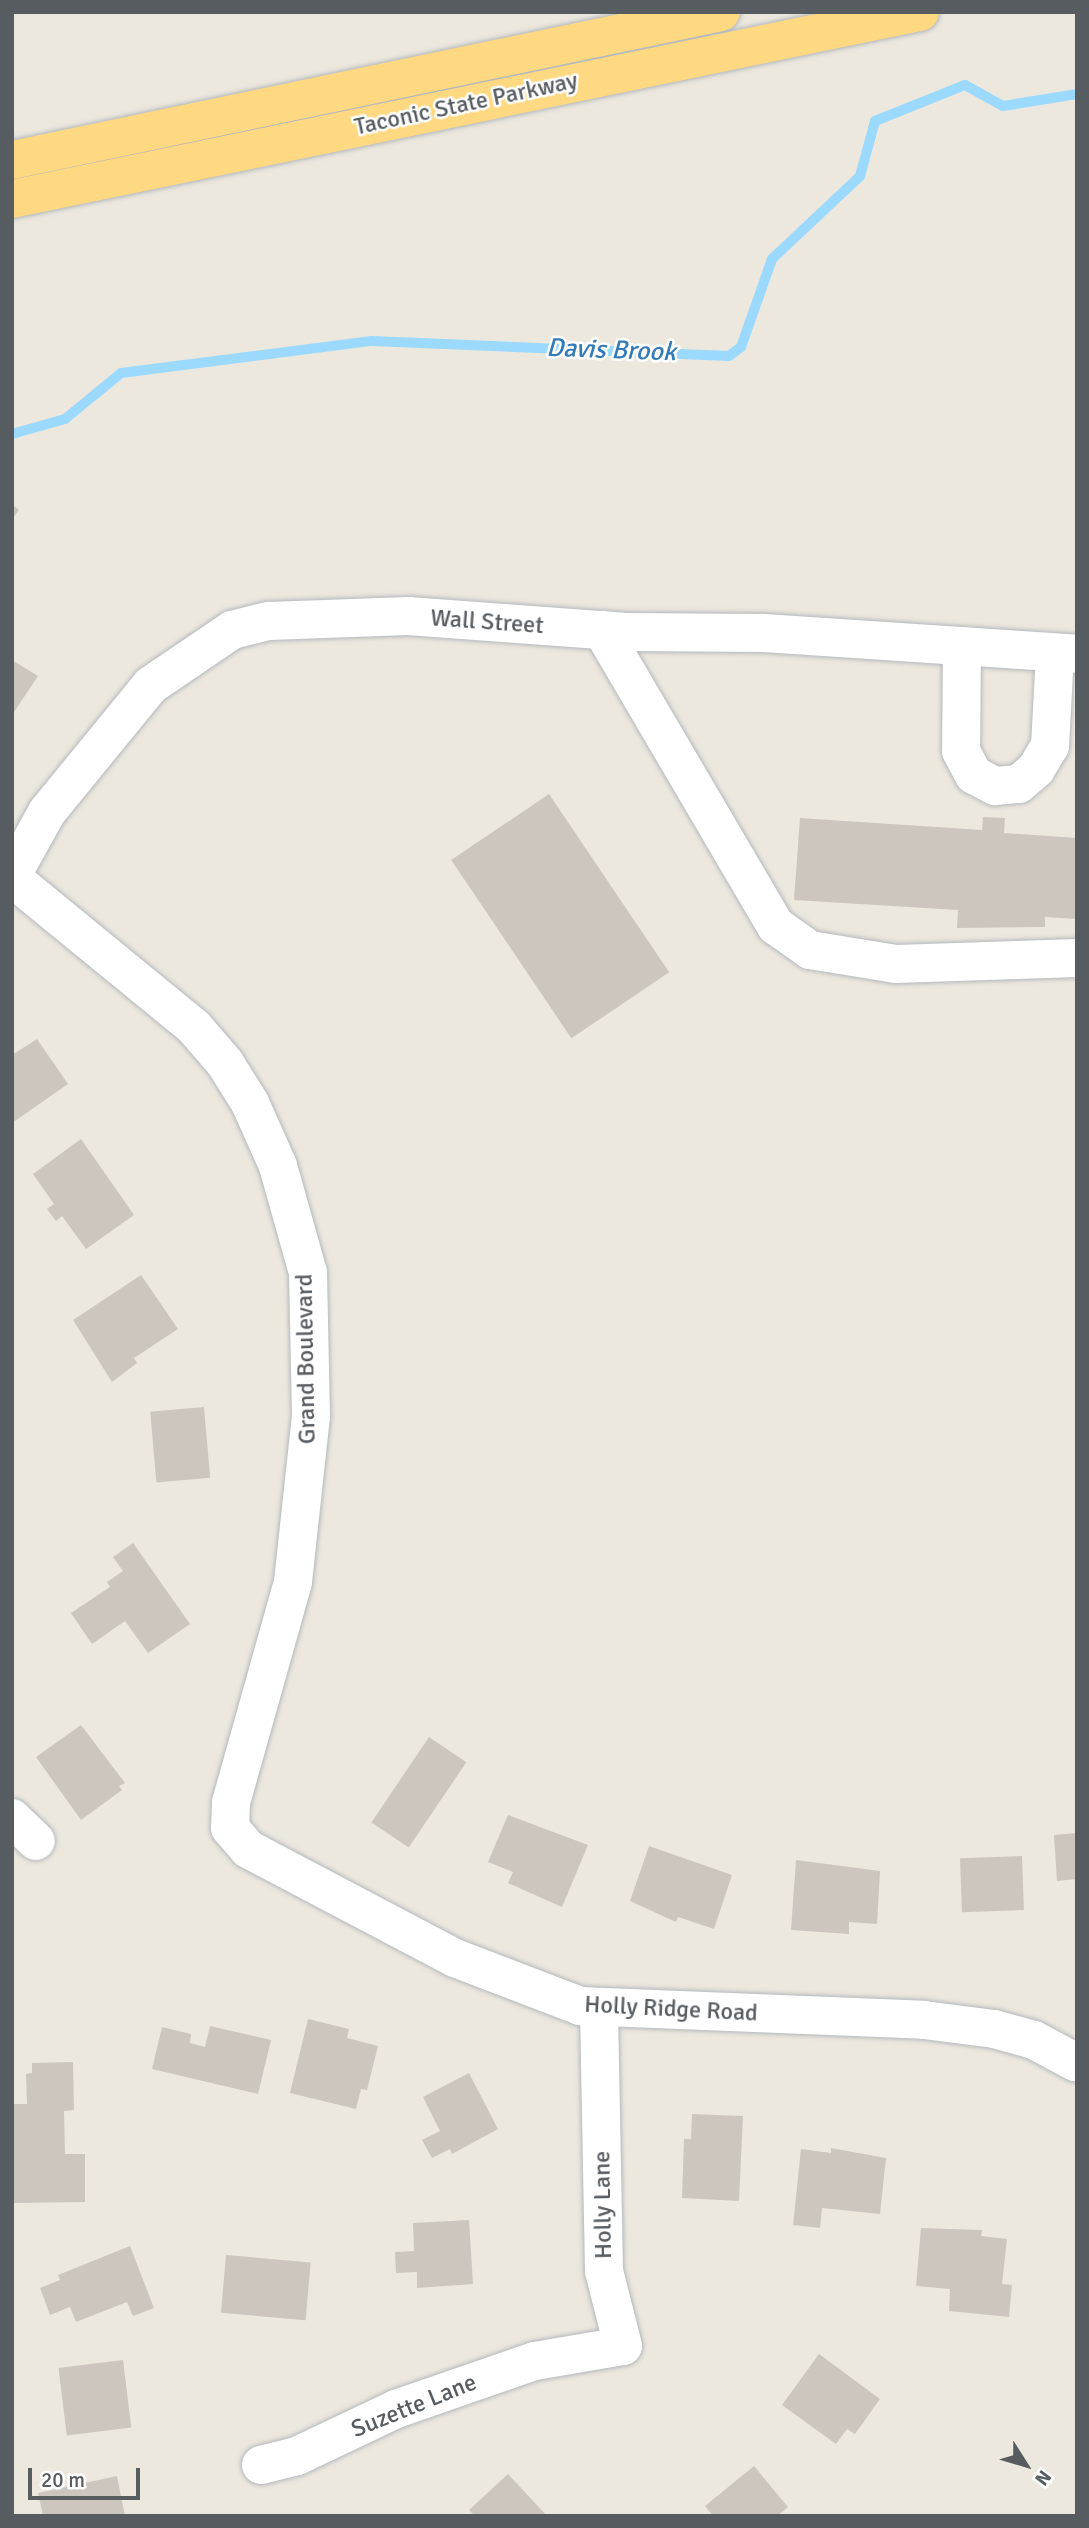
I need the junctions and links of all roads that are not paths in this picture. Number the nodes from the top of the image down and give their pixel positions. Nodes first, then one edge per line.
1 (722, 12) edge
2 (920, 12) edge
3 (12, 160) edge
4 (12, 199) edge
5 (602, 630) junction
6 (962, 646) junction
7 (1066, 654) edge
8 (12, 876) edge
9 (1077, 958) edge
10 (237, 1778) joint
11 (599, 2007) junction
12 (1074, 2062) dead end
13 (569, 2352) joint
14 (261, 2465) dead end

1 - 3 highway, Taconic State Parkway
2 - 4 highway, Taconic State Parkway
5 - 6 street, Wall Street
5 - 8 street, Wall Street
5 - 9 street
6 - 7 street, Wall Street
6 - 7 street
8 - 10 street, Grand Boulevard
10 - 11 street, Holly Ridge Road
11 - 12 street, Holly Ridge Road
11 - 13 street, Holly Lane
13 - 14 street, Suzette Lane

